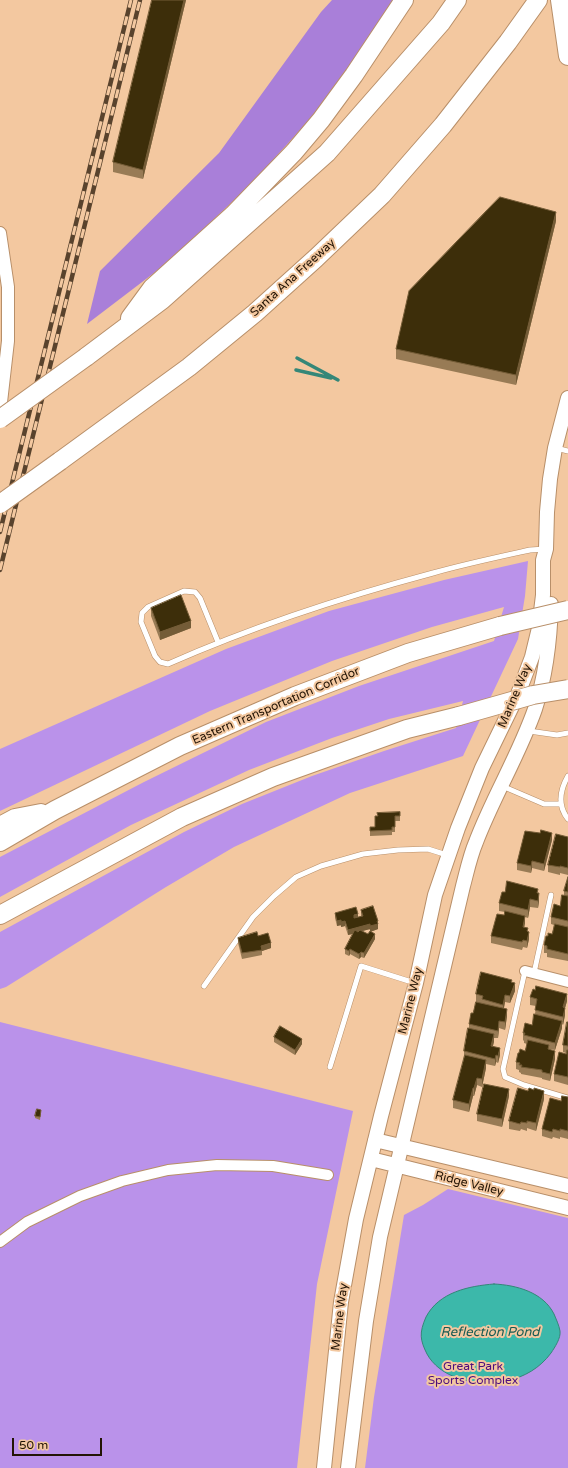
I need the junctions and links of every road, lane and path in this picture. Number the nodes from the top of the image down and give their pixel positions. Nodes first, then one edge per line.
1 (404, 0) edge
2 (457, 0) edge
3 (538, 0) edge
4 (560, 0) edge
5 (568, 56) edge
6 (0, 233) edge
7 (120, 332) junction
8 (568, 398) edge
9 (0, 411) edge
10 (0, 419) edge
11 (562, 449) edge
12 (0, 504) edge
13 (546, 549) junction
14 (568, 610) edge
15 (218, 642) junction
16 (568, 689) edge
17 (526, 730) junction
18 (568, 733) edge
19 (568, 776) edge
20 (501, 786) junction
21 (561, 804) junction
22 (568, 819) edge
23 (11, 826) edge
24 (0, 842) edge
25 (448, 856) junction
26 (551, 895) dead end
27 (0, 915) edge
28 (530, 972) junction
29 (568, 982) edge
30 (416, 983) junction
31 (204, 986) dead end
32 (330, 1068) dead end
33 (568, 1098) edge
34 (375, 1140) junction
35 (402, 1147) junction
36 (371, 1159) junction
37 (397, 1166) junction
38 (328, 1175) dead end
39 (568, 1186) edge
40 (568, 1208) edge
41 (0, 1242) edge
42 (324, 1468) edge
43 (348, 1468) edge

1 - 7 highway
2 - 7 highway
3 - 12 highway, Santa Ana Freeway, bridge
4 - 5 highway
6 - 9 street
7 - 10 highway, bridge
8 - 11 main road, Marine Way
11 - 13 main road, Marine Way
13 - 15 lane
13 - 17 main road, Marine Way
13 - 25 main road, Marine Way
14 - 23 highway, Eastern Transportation Corridor, bridge
15 - 15 lane
16 - 27 highway, bridge
17 - 18 lane
17 - 20 main road, Marine Way
19 - 21 lane
20 - 21 lane
20 - 35 main road, Marine Way
21 - 22 lane
23 - 24 highway
25 - 30 main road, Marine Way
25 - 31 lane
26 - 28 lane
28 - 29 street
28 - 33 lane
30 - 32 lane
30 - 34 main road, Marine Way
34 - 35 main road, Ridge Valley
34 - 36 main road, Marine Way
35 - 37 main road, Marine Way
35 - 39 main road, Ridge Valley
36 - 37 main road, Ridge Valley
36 - 42 main road, Marine Way
37 - 40 main road, Ridge Valley
37 - 43 main road, Marine Way
38 - 41 street

